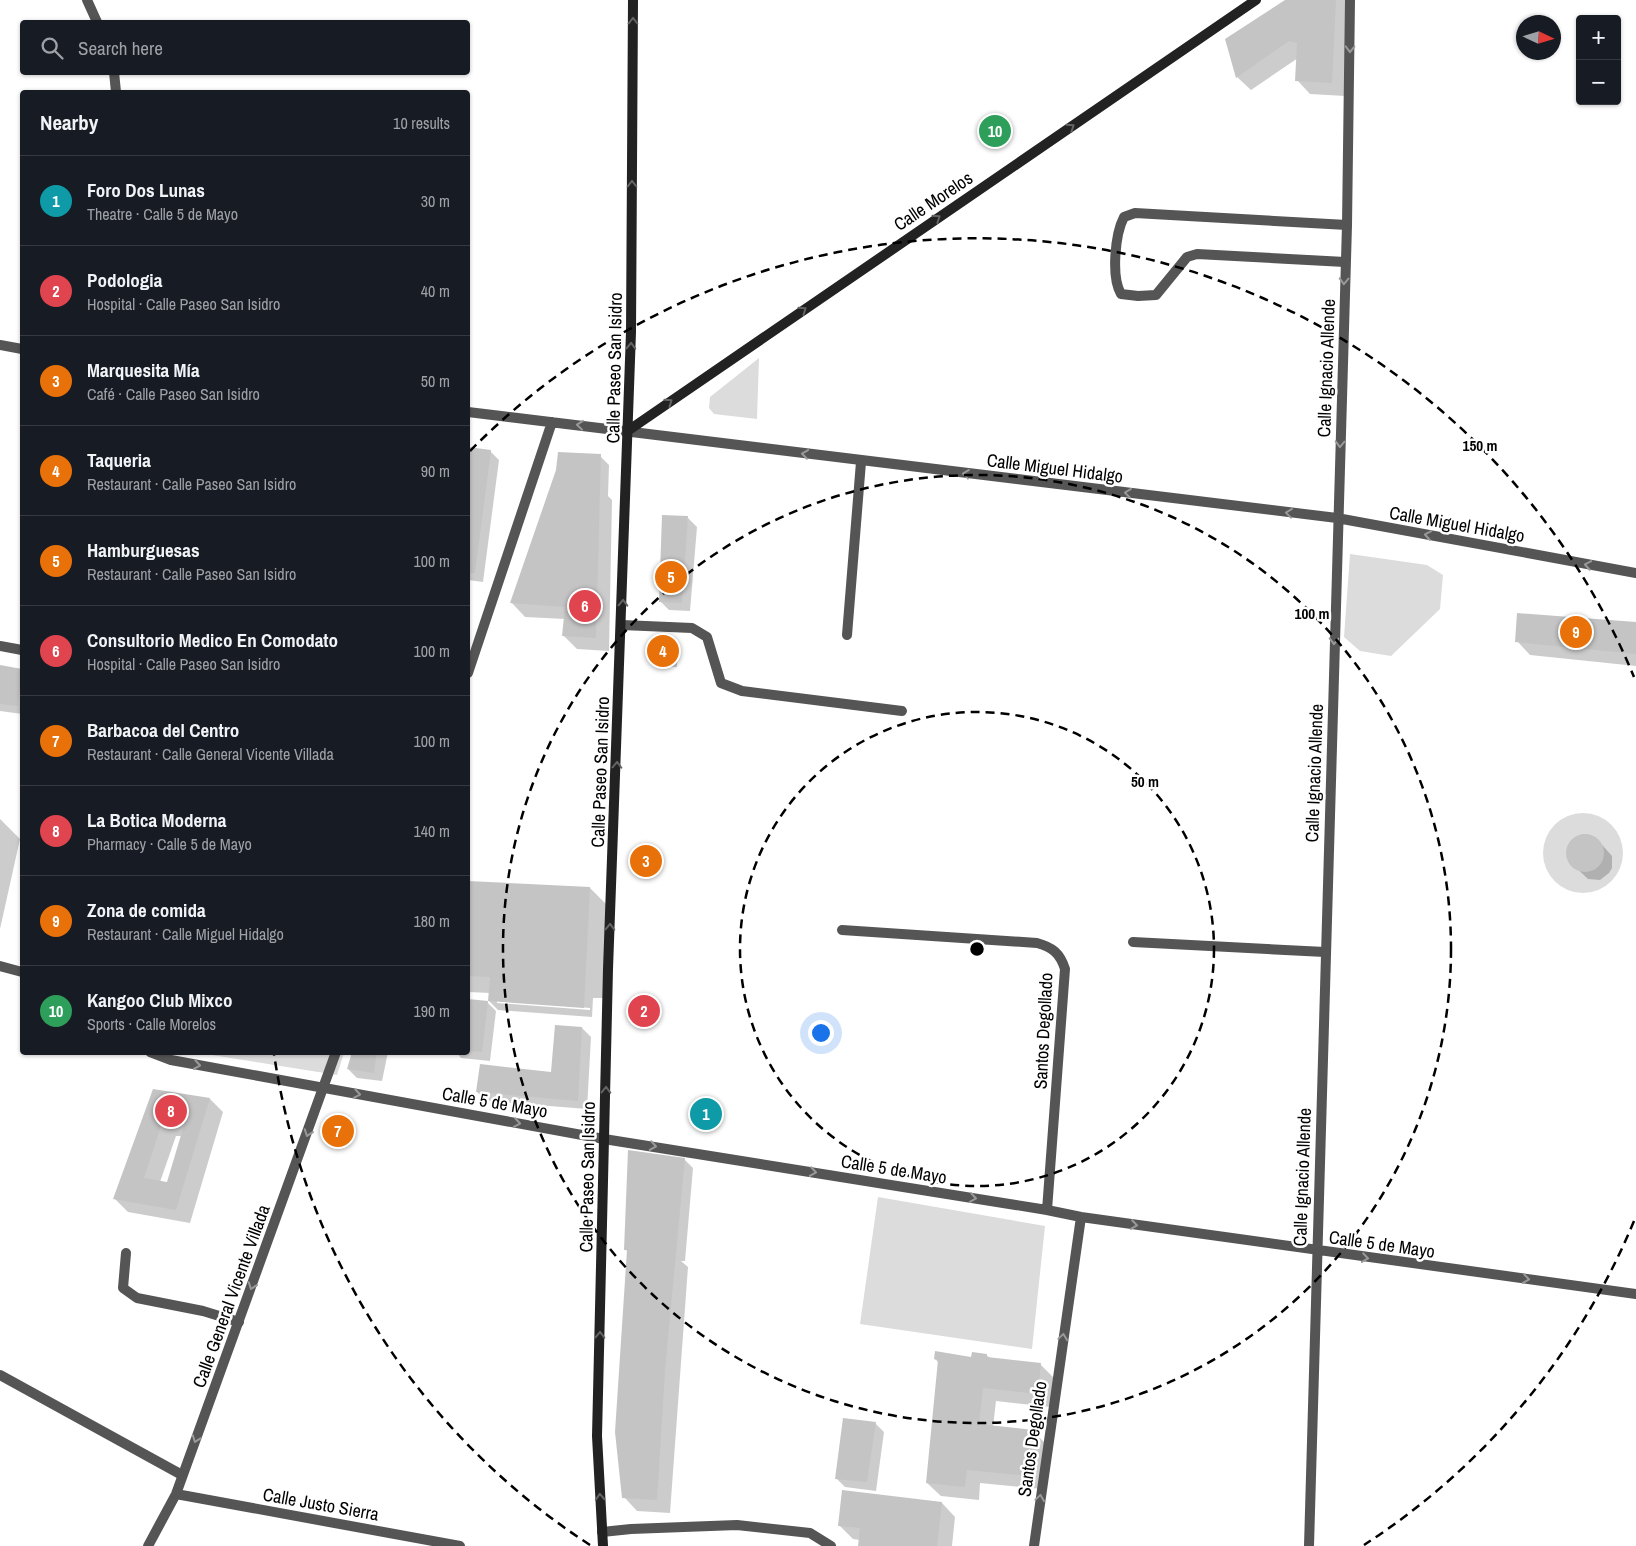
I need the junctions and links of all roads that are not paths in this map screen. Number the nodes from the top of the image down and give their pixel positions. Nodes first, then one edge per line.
1 (87, 0) edge
2 (633, 0) edge
3 (1256, 0) edge
4 (1350, 0) edge
5 (97, 20) edge
6 (114, 75) edge
7 (116, 90) edge
8 (1347, 225) junction
9 (1345, 262) junction
10 (0, 345) edge
11 (20, 349) edge
12 (470, 412) edge
13 (552, 422) junction
14 (629, 430) junction
15 (862, 462) junction
16 (1337, 518) junction
17 (1636, 574) edge
18 (622, 625) junction
19 (847, 635) dead end
20 (0, 646) edge
21 (20, 650) edge
22 (470, 667) edge
23 (902, 711) dead end
24 (842, 930) dead end
25 (1133, 942) dead end
26 (1325, 952) junction
27 (0, 966) edge
28 (20, 971) edge
29 (158, 1055) edge
30 (335, 1055) edge
31 (324, 1088) junction
32 (604, 1139) junction
33 (1047, 1210) junction
34 (1081, 1217) junction
35 (1317, 1251) junction
36 (126, 1254) dead end
37 (1636, 1294) edge
38 (239, 1322) junction
39 (0, 1375) edge
40 (182, 1474) junction
41 (176, 1494) junction
42 (602, 1532) junction
43 (148, 1546) edge
44 (460, 1546) edge
45 (603, 1546) edge
46 (831, 1546) edge
47 (1034, 1546) edge
48 (1309, 1546) edge

1 - 5 street
14 -> 2 main road, Calle Paseo San Isidro
14 -> 3 main road, Calle Morelos
4 -> 8 street, Calle Ignacio Allende
6 - 7 street
8 - 9 street, Calle Ignacio Allende
8 - 9 street
9 -> 16 street, Calle Ignacio Allende
10 - 11 street
12 - 13 street, Calle Miguel Hidalgo
14 -> 13 street, Calle Miguel Hidalgo
13 - 22 street
15 -> 14 street, Calle Miguel Hidalgo
18 -> 14 main road, Calle Paseo San Isidro
16 -> 15 street, Calle Miguel Hidalgo
15 - 19 street
17 -> 16 street, Calle Miguel Hidalgo
16 -> 26 street, Calle Ignacio Allende
18 - 23 street
32 -> 18 main road, Calle Paseo San Isidro
20 - 21 street
24 - 33 street, Santos Degollado
25 - 26 street
26 - 35 street, Calle Ignacio Allende
27 - 28 street
29 -> 31 street, Calle 5 de Mayo
30 - 31 street, Calle General Vicente Villada
31 -> 32 street, Calle 5 de Mayo
31 -> 38 street, Calle General Vicente Villada
32 -> 33 street, Calle 5 de Mayo
42 -> 32 main road, Calle Paseo San Isidro
33 - 34 street, Calle 5 de Mayo
34 -> 35 street, Calle 5 de Mayo
47 -> 34 street, Santos Degollado
35 -> 37 street, Calle 5 de Mayo
35 - 48 street, Calle Ignacio Allende
36 - 38 street
38 -> 40 street, Calle General Vicente Villada
39 - 40 street
40 - 41 street, Calle General Vicente Villada
41 - 43 street, Calle General Vicente Villada
41 - 44 street, Calle Justo Sierra
42 - 45 main road, Calle Paseo San Isidro
42 - 46 street

